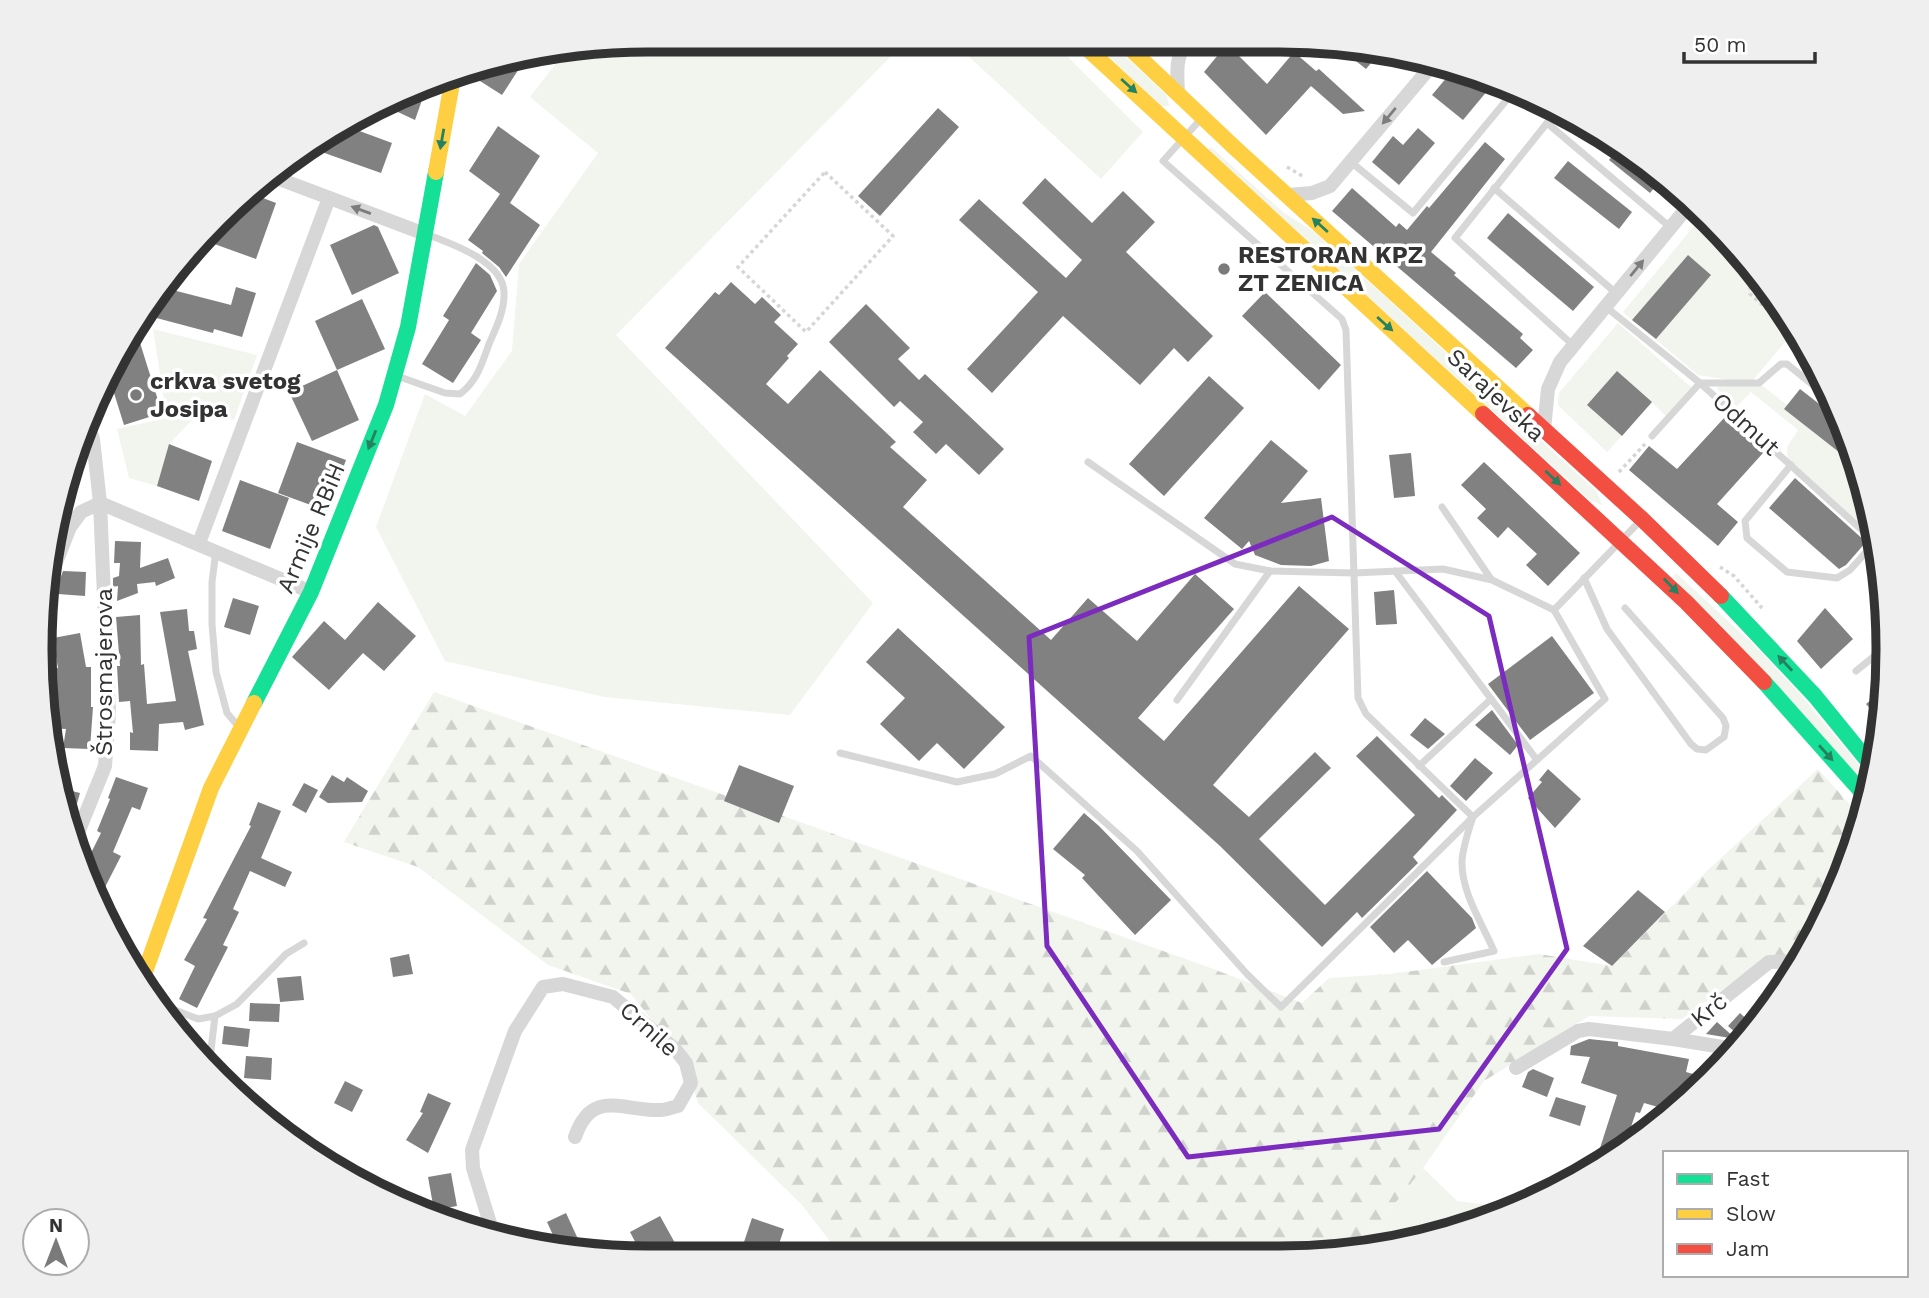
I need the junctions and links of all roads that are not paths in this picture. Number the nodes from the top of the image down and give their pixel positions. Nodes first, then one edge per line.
1 (1091, 52) edge
2 (1134, 52) edge
3 (1180, 52) edge
4 (1427, 71) edge
5 (451, 86) edge
6 (1178, 92) junction
7 (1508, 98) edge
8 (1202, 118) junction
9 (1551, 118) edge
10 (1547, 122) junction
11 (1184, 139) junction
12 (1351, 162) junction
13 (281, 180) edge
14 (1494, 188) junction
15 (1287, 195) junction
16 (329, 198) junction
17 (1684, 211) edge
18 (1671, 228) junction
19 (425, 234) junction
20 (1617, 293) junction
21 (1606, 307) junction
22 (1574, 346) junction
23 (395, 375) junction
24 (1700, 383) junction
25 (1816, 387) edge
26 (1544, 429) junction
27 (92, 436) edge
28 (1652, 436) dead end
29 (1088, 463) dead end
30 (1791, 465) junction
31 (100, 503) junction
32 (1442, 507) dead end
33 (1642, 519) junction
34 (1864, 531) edge
35 (1620, 541) junction
36 (199, 543) junction
37 (62, 549) edge
38 (216, 550) junction
39 (1868, 550) edge
40 (1270, 571) junction
41 (1395, 571) junction
42 (1354, 573) junction
43 (1584, 578) junction
44 (1492, 580) junction
45 (311, 592) junction
46 (1625, 608) dead end
47 (1554, 610) junction
48 (1876, 655) edge
49 (1856, 671) dead end
50 (1491, 699) junction
51 (1177, 700) dead end
52 (241, 730) junction
53 (840, 753) dead end
54 (1866, 759) edge
55 (1537, 760) junction
56 (1419, 766) junction
57 (1859, 789) edge
58 (1473, 817) junction
59 (80, 827) edge
60 (304, 943) dead end
61 (1788, 961) edge
62 (1444, 962) dead end
63 (146, 969) edge
64 (174, 1010) edge
65 (215, 1016) junction
66 (1673, 1038) junction
67 (1724, 1047) edge
68 (211, 1053) edge
69 (1516, 1068) dead end
70 (575, 1138) dead end
71 (490, 1224) edge

1 -> 11 main road, Sarajevska
2 - 6 main road, Sarajevska
3 - 6 street
4 -> 12 street
5 -> 19 main road, Armije RBiH
6 - 8 main road, Sarajevska
7 - 12 lane
8 - 11 lane
8 - 15 main road, Sarajevska
9 - 10 lane
10 - 14 lane
10 - 18 lane
11 -> 35 main road, Sarajevska
11 - 42 lane
12 - 15 street
13 - 16 street
14 - 20 lane
14 - 22 lane
26 -> 15 main road, Sarajevska
19 -> 16 street
16 - 36 street
17 - 18 street
20 -> 18 street
19 - 23 main road, Armije RBiH
19 - 23 lane
20 - 21 street
21 - 22 street
21 - 24 lane, Odmut
22 - 26 street
23 -> 45 main road, Armije RBiH
24 - 25 lane
24 - 28 lane
24 - 30 lane, Odmut
26 - 33 main road, Sarajevska
27 - 31 street, Štrosmajerova
29 - 40 lane
30 - 34 lane, Odmut
30 - 39 lane
31 - 36 street
31 - 37 street
31 - 59 street, Štrosmajerova
32 - 44 lane
33 - 35 lane
54 -> 33 main road, Sarajevska
35 - 43 lane
35 -> 57 main road, Sarajevska
36 - 38 street
38 - 45 street
38 - 52 lane
40 - 42 lane
40 - 51 lane
41 - 42 lane
41 - 44 lane
41 - 50 lane
42 - 56 lane
43 - 46 lane
43 - 47 lane
44 - 47 lane
45 - 52 main road, Armije RBiH
47 - 55 lane
48 - 49 lane
50 - 55 lane
50 - 56 lane
52 - 63 main road, Armije RBiH
53 - 58 lane
55 - 58 lane
56 - 58 lane
58 - 62 lane
60 - 65 lane
61 - 66 street, Krč
64 - 65 lane
65 - 68 lane
66 - 67 street, Krč
66 - 69 street
70 - 71 street, Crnile

